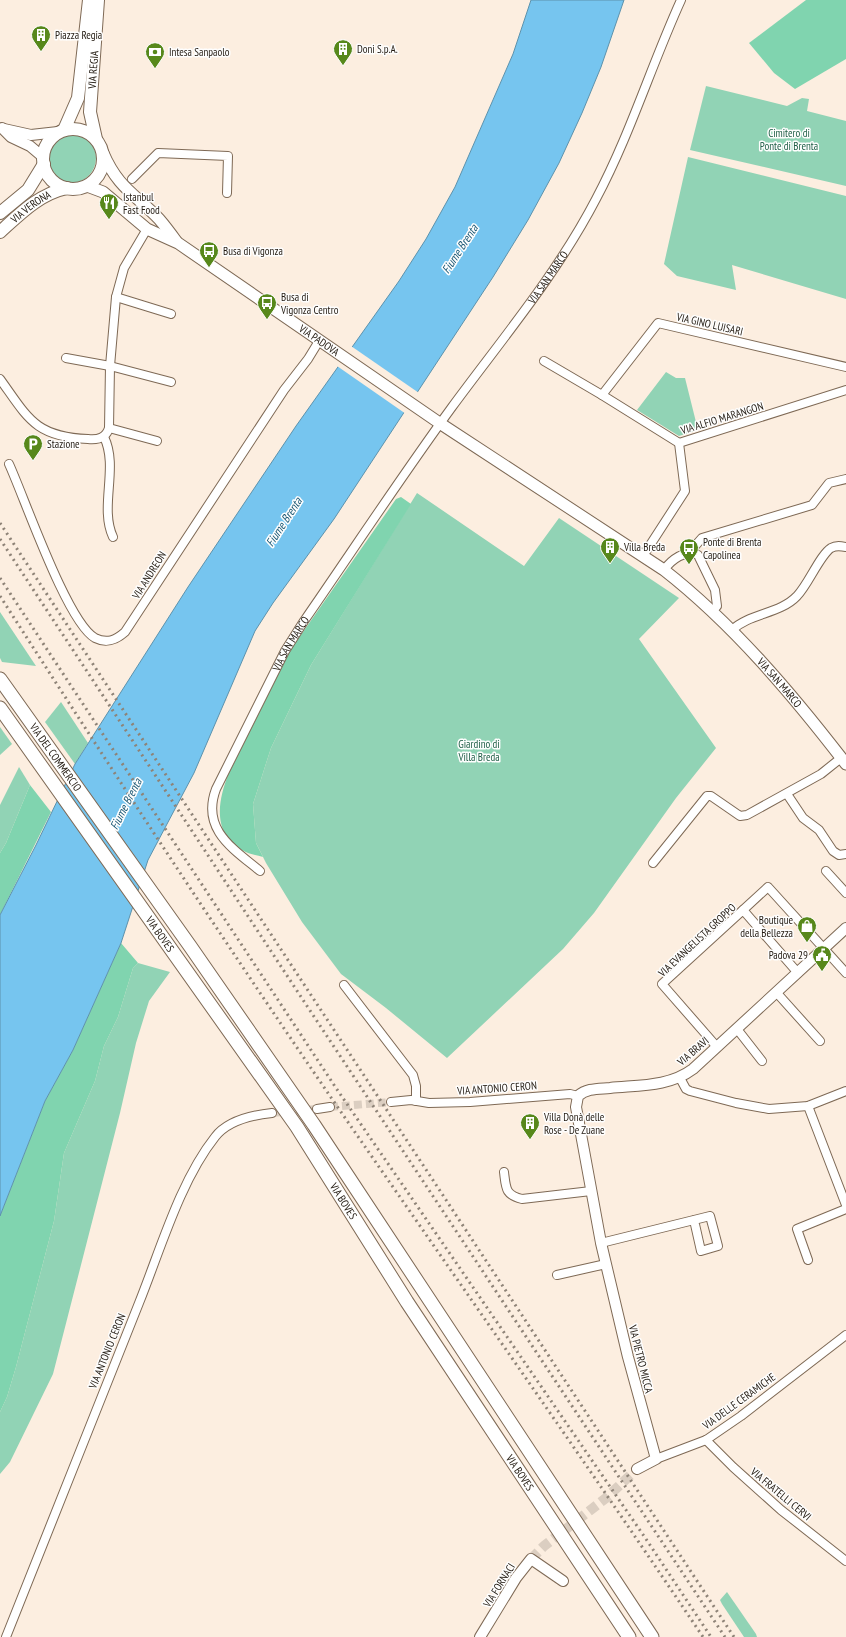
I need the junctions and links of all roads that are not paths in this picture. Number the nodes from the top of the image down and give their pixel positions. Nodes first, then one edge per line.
1 (89, 0) edge
2 (98, 0) edge
3 (681, 0) edge
4 (2, 128) edge
5 (61, 131) junction
6 (96, 139) junction
7 (103, 153) junction
8 (43, 161) junction
9 (132, 179) dead end
10 (87, 186) junction
11 (66, 188) junction
12 (227, 193) dead end
13 (0, 213) edge
14 (147, 229) junction
15 (0, 232) edge
16 (178, 243) junction
17 (116, 297) junction
18 (171, 314) dead end
19 (317, 345) junction
20 (66, 358) dead end
21 (544, 361) dead end
22 (110, 366) junction
23 (846, 367) edge
24 (0, 379) edge
25 (171, 382) dead end
26 (846, 390) edge
27 (602, 395) junction
28 (441, 424) junction
29 (110, 428) junction
30 (104, 437) junction
31 (157, 441) dead end
32 (679, 443) junction
33 (9, 464) dead end
34 (846, 479) edge
35 (113, 536) dead end
36 (846, 547) edge
37 (692, 553) junction
38 (643, 556) junction
39 (664, 570) junction
40 (712, 612) junction
41 (732, 630) junction
42 (0, 679) edge
43 (0, 708) edge
44 (844, 761) edge
45 (46, 772) joint
46 (787, 794) junction
47 (111, 835) joint
48 (846, 854) edge
49 (653, 861) dead end
50 (260, 871) dead end
51 (826, 871) dead end
52 (846, 893) edge
53 (743, 910) junction
54 (846, 928) edge
55 (824, 948) junction
56 (798, 973) junction
57 (846, 973) edge
58 (344, 985) dead end
59 (776, 992) junction
60 (737, 1028) junction
61 (820, 1041) dead end
62 (716, 1047) junction
63 (762, 1061) dead end
64 (680, 1078) junction
65 (846, 1091) edge
66 (578, 1096) junction
67 (416, 1100) junction
68 (391, 1102) tunnel mouth
69 (808, 1106) junction
70 (330, 1107) tunnel mouth
71 (317, 1109) tunnel mouth
72 (272, 1113) tunnel mouth
73 (504, 1172) dead end
74 (591, 1191) junction
75 (846, 1205) edge
76 (846, 1209) edge
77 (694, 1220) dead end
78 (601, 1243) junction
79 (808, 1260) dead end
80 (606, 1264) junction
81 (557, 1275) dead end
82 (846, 1335) edge
83 (706, 1440) junction
84 (656, 1459) junction
85 (637, 1469) tunnel mouth
86 (846, 1561) edge
87 (563, 1581) dead end
88 (6, 1637) edge
89 (480, 1637) edge
90 (629, 1637) edge
91 (652, 1637) edge

1 - 5 main road, VIA REGIA
2 - 6 main road, VIA REGIA
3 - 28 street, VIA SAN MARCO
4 - 5 street
4 - 8 street
5 - 6 main road
5 - 8 main road
6 - 7 main road, VIA PADOVA
7 - 10 main road
7 - 16 main road, VIA PADOVA
8 - 11 main road
8 - 13 main road, VIA VERONA
9 - 12 street
10 - 11 main road, VIA PADOVA
10 - 14 main road, VIA PADOVA
11 - 15 main road, VIA VERONA
14 - 16 main road, VIA PADOVA
14 - 17 street
16 - 19 main road, VIA PADOVA
17 - 18 street
17 - 22 street
19 - 28 main road, VIA PADOVA
19 - 33 street, VIA ANDREON
20 - 22 street
21 - 27 street
22 - 25 street
22 - 29 street
23 - 27 street, VIA GINO LUISARI
24 - 30 street
26 - 32 street, VIA ALFIO MARANGON
27 - 32 street
28 - 38 main road, VIA SAN MARCO
28 - 50 street, VIA SAN MARCO
29 - 30 street
29 - 31 street
30 - 35 street
32 - 38 street, VIA ALFIO MARANGON
34 - 37 street
36 - 41 street
37 - 39 street
37 - 40 street
38 - 39 main road, VIA SAN MARCO
39 - 40 main road, VIA SAN MARCO
40 - 41 main road, VIA SAN MARCO
41 - 44 main road, VIA SAN MARCO
42 - 47 highway, VIA DEL COMMERCIO
43 - 45 highway, VIA DEL COMMERCIO
44 - 46 street, VIA SAN MARCO
45 - 90 highway, VIA BOVES
46 - 48 street
46 - 49 street, VIA SAN MARCO
47 - 91 highway, VIA BOVES
51 - 52 street
53 - 55 street
53 - 56 street, VIA EVANGELISTA GROPPO
53 - 62 street, VIA EVANGELISTA GROPPO
54 - 55 street, VIA BRAVI
55 - 56 street, VIA BRAVI
55 - 57 street
56 - 59 street, VIA BRAVI
58 - 67 street
59 - 60 street, VIA BRAVI
59 - 61 street
60 - 62 street, VIA BRAVI
60 - 63 street
62 - 64 street, VIA BRAVI
64 - 66 street, VIA BRAVI
64 - 69 street
65 - 69 street
66 - 67 street, VIA ANTONIO CERON
66 - 74 street, VIA PIETRO MICCA
67 - 68 street, VIA ANTONIO CERON
69 - 75 street
70 - 71 street
72 - 88 street, VIA ANTONIO CERON
73 - 74 street
74 - 78 street, VIA PIETRO MICCA
76 - 79 street
77 - 78 street
78 - 80 street, VIA PIETRO MICCA
80 - 81 street
80 - 84 street, VIA PIETRO MICCA
82 - 83 street, VIA DELLE CERAMICHE
83 - 84 street, VIA DELLE CERAMICHE
83 - 86 street, VIA FRATELLI CERVI
84 - 85 street, VIA DELLE CERAMICHE
87 - 89 street, VIA FORNACI

